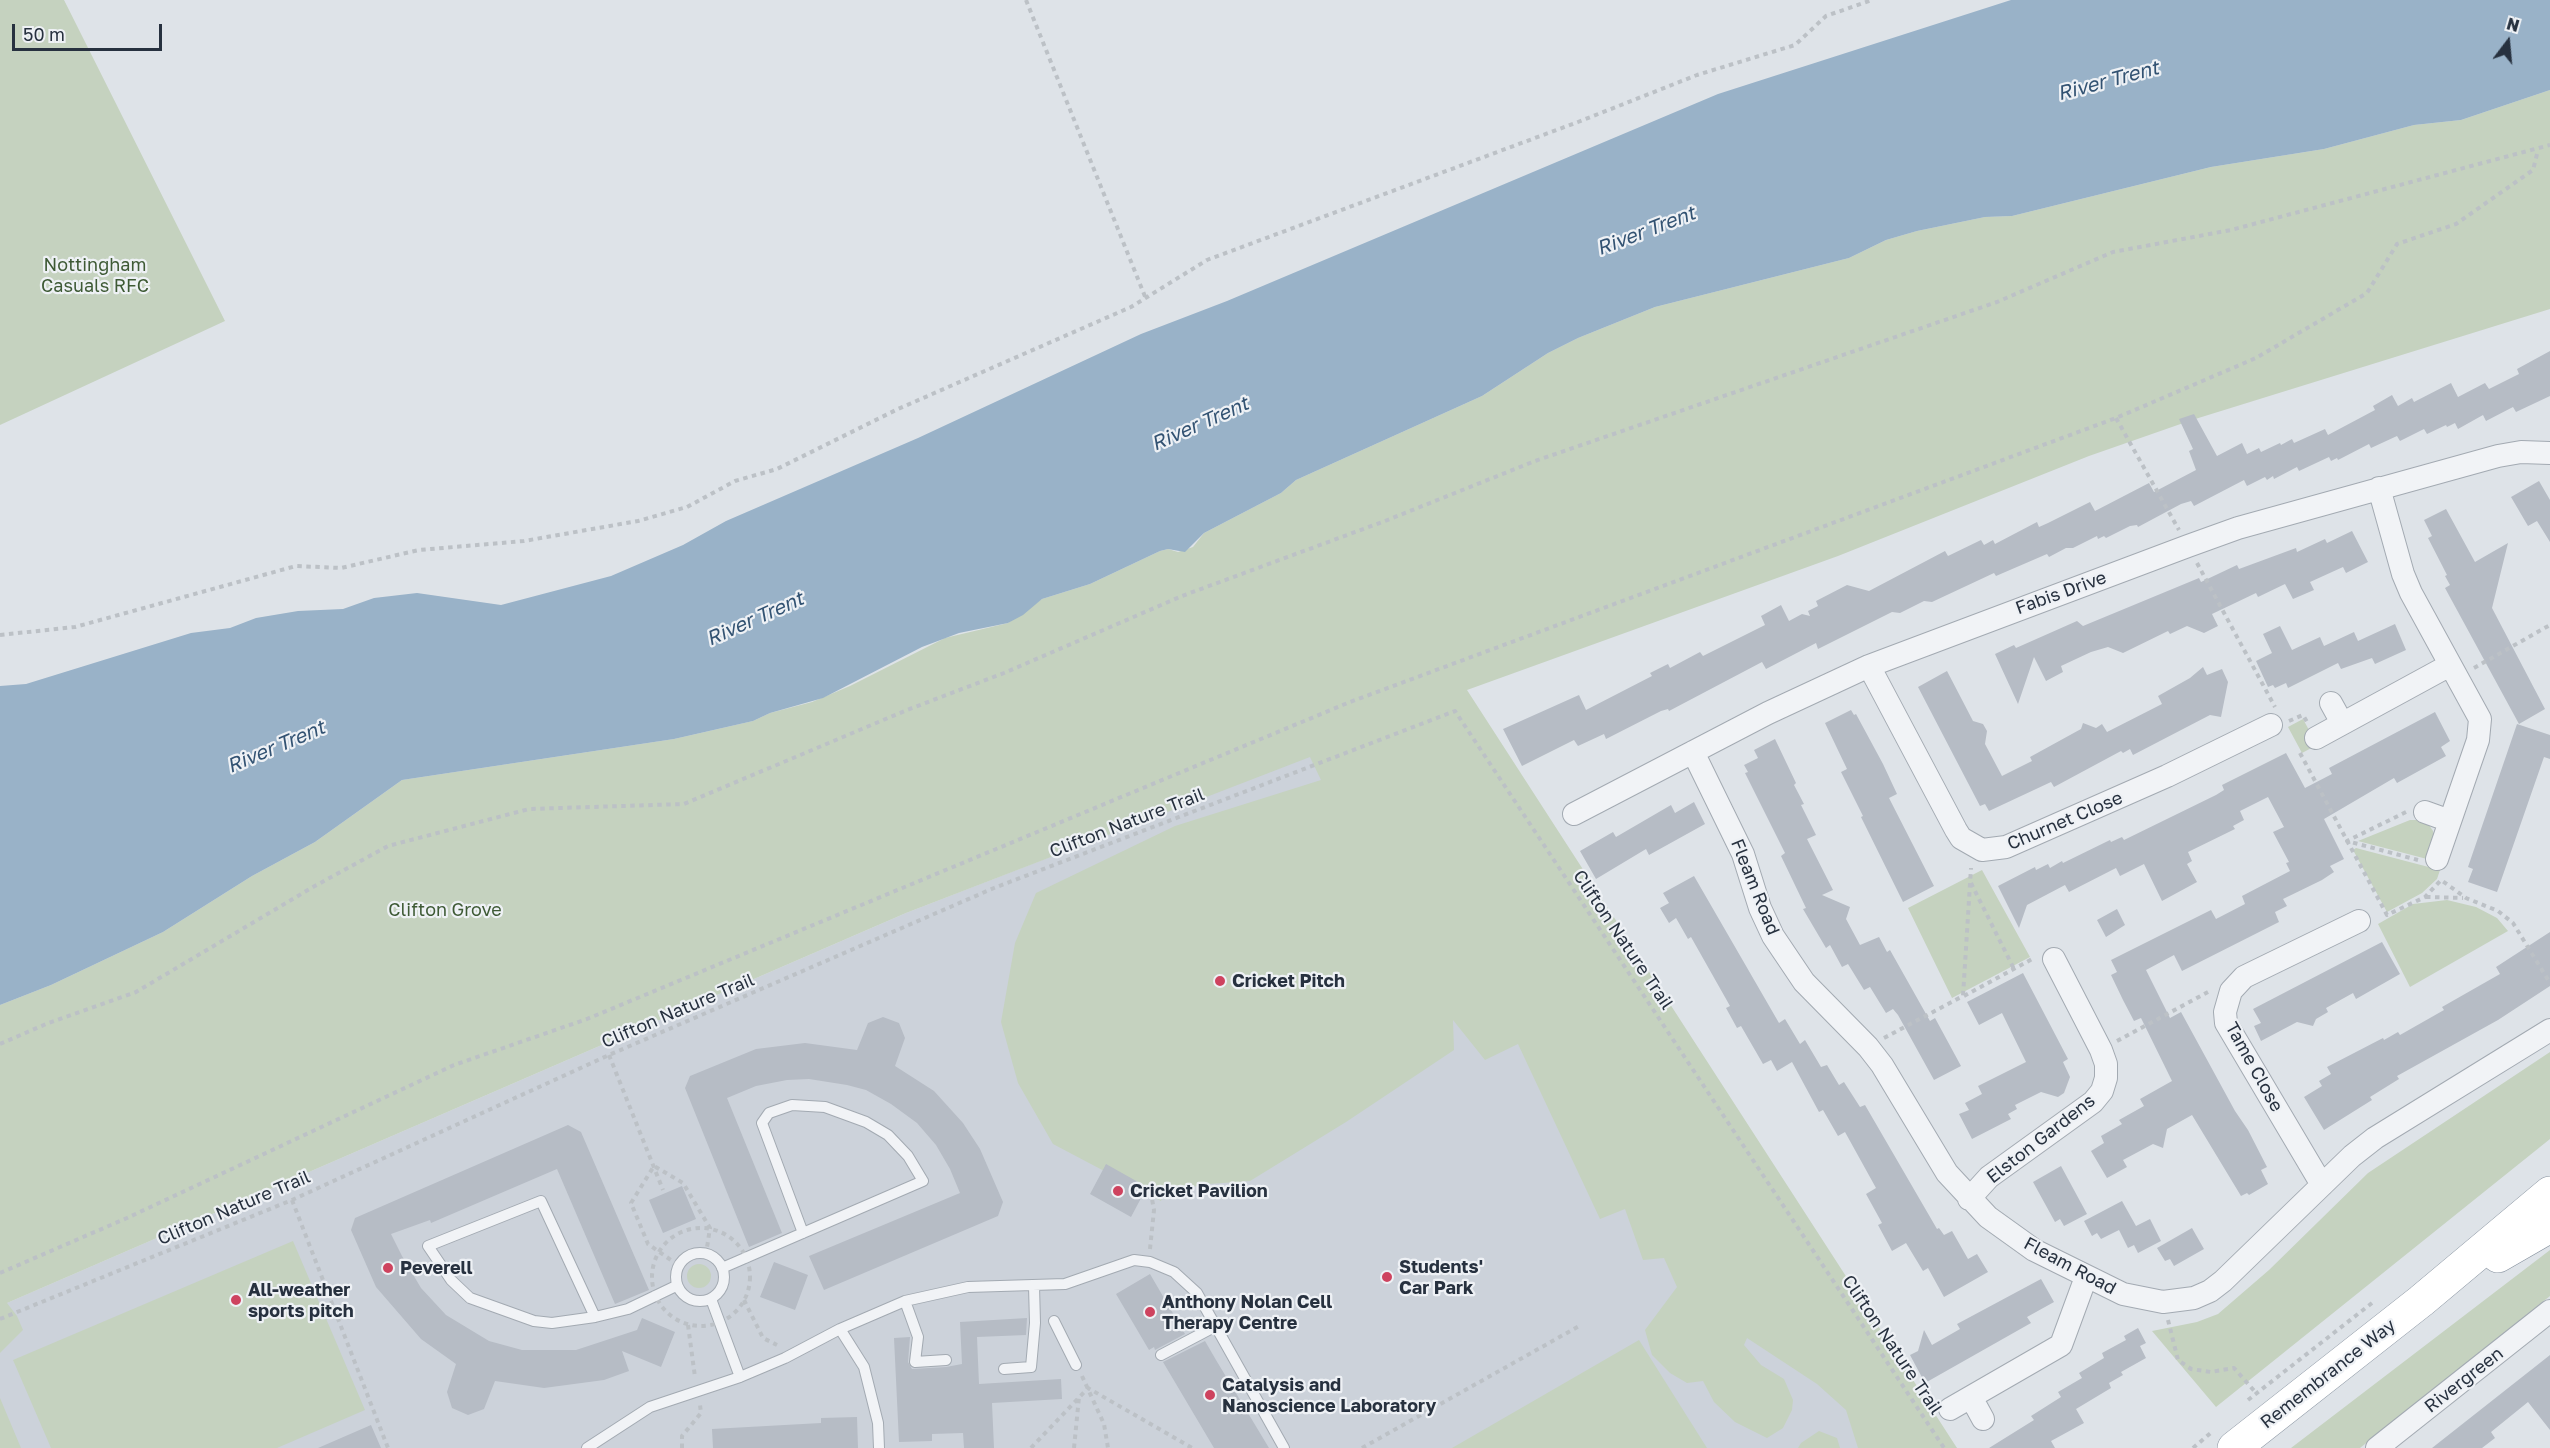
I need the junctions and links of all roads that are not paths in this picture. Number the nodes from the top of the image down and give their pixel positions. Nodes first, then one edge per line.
1 (2550, 453) edge
2 (2379, 488) junction
3 (1869, 666) junction
4 (2454, 671) junction
5 (2331, 703) dead end
6 (2342, 723) junction
7 (2271, 725) dead end
8 (2316, 738) dead end
9 (1693, 752) junction
10 (2424, 812) road end
11 (1574, 814) dead end
12 (2450, 821) junction
13 (2430, 860) road end
14 (2359, 921) dead end
15 (2066, 969) road end
16 (2550, 1030) edge
17 (2322, 1185) junction
18 (2550, 1193) edge
19 (1969, 1199) junction
20 (2550, 1226) edge
21 (803, 1233) junction
22 (723, 1268) junction
23 (2086, 1277) junction
24 (676, 1286) junction
25 (1034, 1286) junction
26 (711, 1299) junction
27 (905, 1301) junction
28 (2421, 1301) junction
29 (2550, 1311) edge
30 (595, 1317) junction
31 (1054, 1321) dead end
32 (1215, 1326) junction
33 (840, 1329) junction
34 (1161, 1355) dead end
35 (946, 1360) dead end
36 (1004, 1368) dead end
37 (1078, 1370) road end
38 (740, 1377) junction
39 (1971, 1397) junction
40 (1950, 1409) dead end
41 (1983, 1419) dead end
42 (587, 1448) edge
43 (879, 1448) edge
44 (1284, 1448) edge
45 (2234, 1448) edge
46 (2377, 1448) edge

1 - 2 street, Fabis Drive
2 - 3 street, Fabis Drive
2 - 4 street
3 - 7 street, Churnet Close
3 - 9 street, Fabis Drive
4 - 6 street
4 - 12 street
5 - 6 street
6 - 8 street
9 - 11 street, Fabis Drive
9 - 19 street, Fleam Road
10 - 12 street
12 - 13 street
14 - 17 street, Tame Close
15 - 19 street, Elston Gardens
16 - 17 street, Fleam Road
17 - 23 street, Fleam Road
18 - 28 highway, Remembrance Way
19 - 23 street, Fleam Road
20 - 28 highway, Remembrance Way
21 - 21 lane
21 - 22 lane
22 - 24 lane
22 - 26 lane
23 - 39 street
24 - 26 lane
24 - 30 lane
25 - 27 lane
25 - 32 lane
25 - 36 lane
26 - 38 lane
27 - 33 lane
27 - 35 lane
28 - 45 highway, Remembrance Way
29 - 46 street, Rivergreen
30 - 30 lane
31 - 37 lane
32 - 34 lane
32 - 44 lane
33 - 38 lane
33 - 43 lane
38 - 42 lane
39 - 40 street
39 - 41 street

